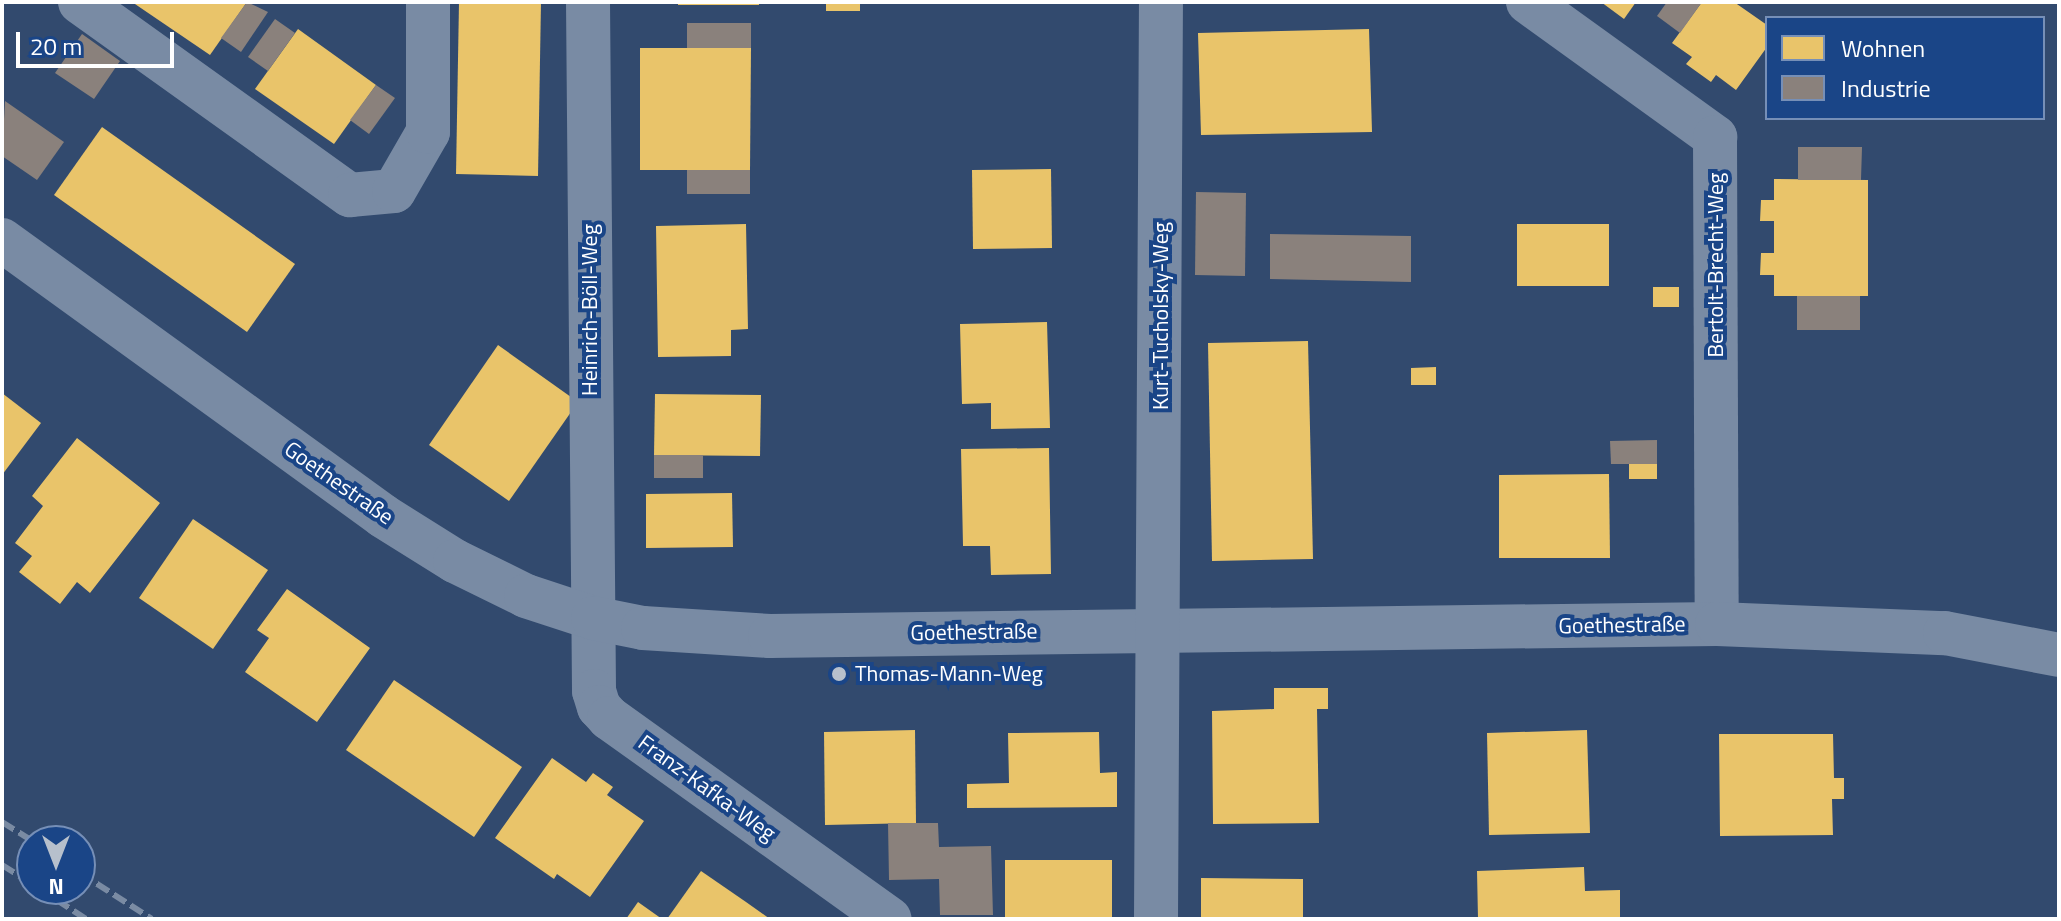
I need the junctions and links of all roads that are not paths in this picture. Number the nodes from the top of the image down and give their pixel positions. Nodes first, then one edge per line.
1 (80, 2) edge
2 (428, 2) edge
3 (588, 2) edge
4 (1161, 2) edge
5 (1528, 2) edge
6 (2, 240) edge
7 (593, 618) junction
8 (1717, 624) junction
9 (1160, 630) junction
10 (2059, 655) edge
11 (890, 919) edge
12 (1156, 919) edge

1 - 2 street
3 - 7 street, Heinrich-Böll-Weg
4 - 9 street, Kurt-Tucholsky-Weg
5 - 8 street, Bertolt-Brecht-Weg
6 - 7 street, Goethestraße
7 - 9 street, Goethestraße
7 - 11 street, Franz-Kafka-Weg
8 - 9 street, Goethestraße
8 - 10 street, Goethestraße
9 - 12 street

